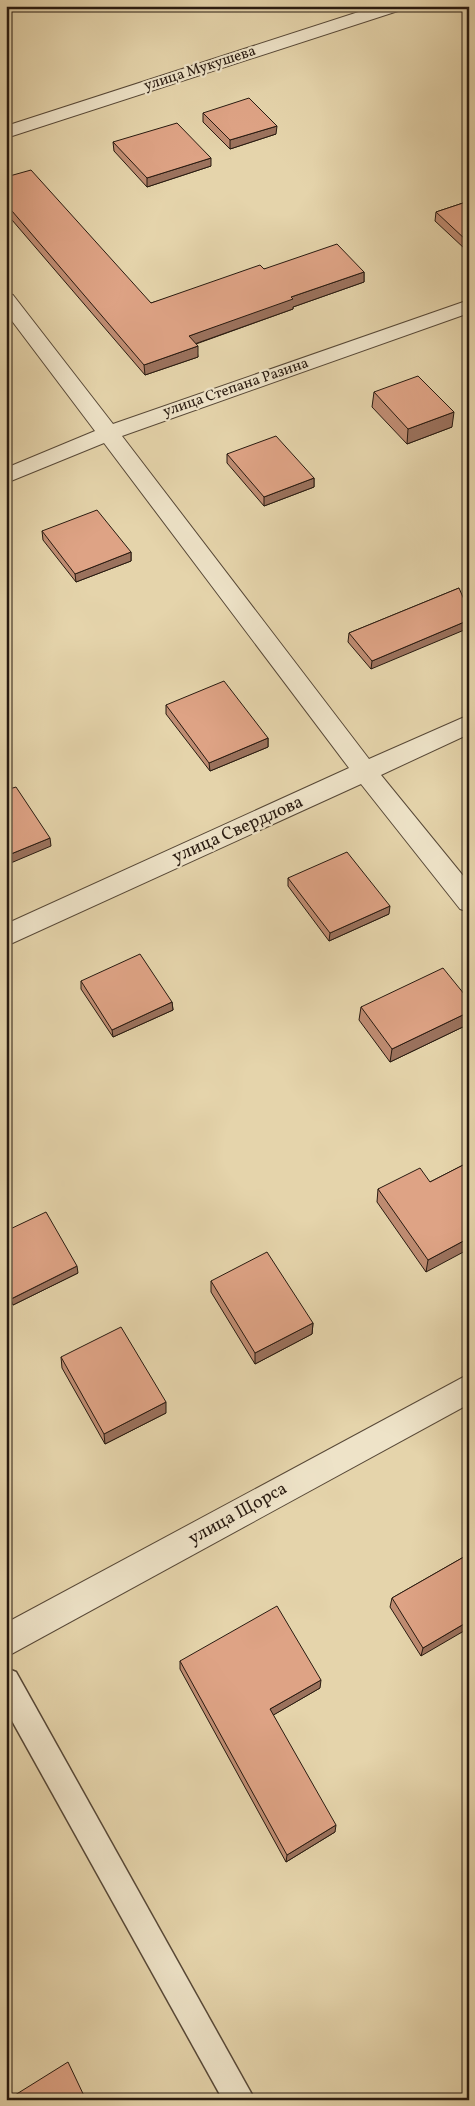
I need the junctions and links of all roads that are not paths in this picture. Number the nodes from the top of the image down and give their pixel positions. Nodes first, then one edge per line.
1 (395, 6) edge
2 (6, 132) edge
3 (6, 299) edge
4 (469, 306) edge
5 (108, 434) junction
6 (6, 476) edge
7 (469, 724) edge
8 (366, 772) junction
9 (469, 902) edge
10 (6, 936) edge
11 (469, 1388) edge
12 (6, 1641) edge
13 (6, 1682) edge
14 (240, 2100) edge

1 - 2 street, улица Мукушева
3 - 5 street
4 - 5 street, улица Степана Разина
5 - 6 street, улица Степана Разина
5 - 8 street
7 - 8 street, улица Свердлова
8 - 9 street
8 - 10 street, улица Свердлова
11 - 12 street, улица Щорса
13 - 14 lane

